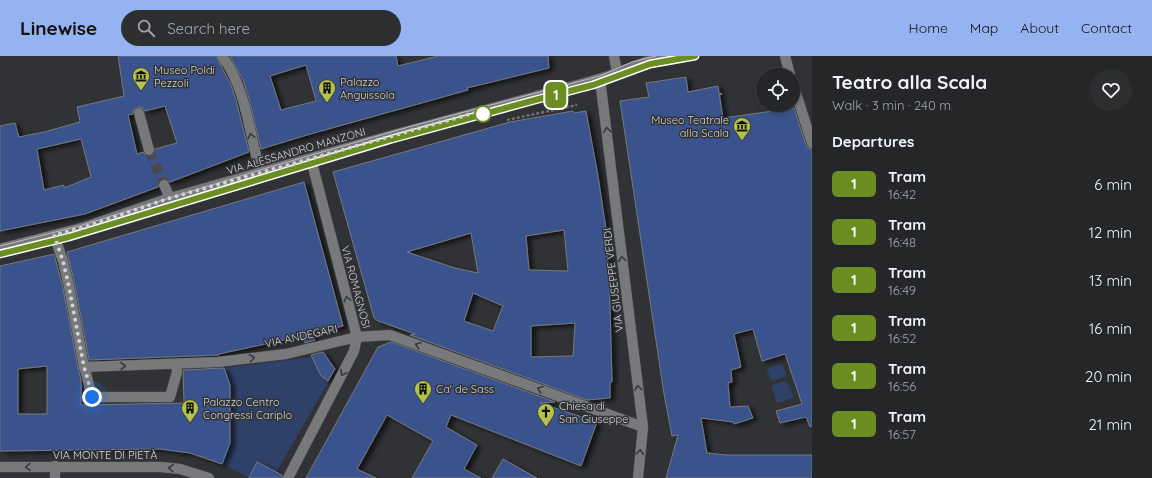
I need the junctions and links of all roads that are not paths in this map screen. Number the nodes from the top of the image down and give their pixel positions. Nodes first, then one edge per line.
1 (222, 56) edge
2 (614, 56) edge
3 (675, 56) edge
4 (785, 56) edge
5 (636, 60) edge
6 (788, 68) edge
7 (618, 72) junction
8 (600, 79) junction
9 (800, 106) edge
10 (139, 112) dead end
11 (812, 143) edge
12 (149, 150) tunnel mouth
13 (311, 159) junction
14 (261, 174) junction
15 (164, 185) tunnel mouth
16 (170, 198) junction
17 (54, 235) junction
18 (0, 249) edge
19 (357, 336) junction
20 (176, 364) junction
21 (84, 367) junction
22 (643, 427) junction
23 (55, 466) junction
24 (0, 467) edge
25 (55, 478) edge
26 (209, 478) edge
27 (288, 478) edge
28 (638, 478) edge

14 -> 1 street
2 - 7 street
3 - 5 street, VIA ALESSANDRO MANZONI
4 - 6 street
5 - 7 street, VIA ALESSANDRO MANZONI
7 - 8 street, VIA ALESSANDRO MANZONI
8 - 13 street, VIA ALESSANDRO MANZONI
22 -> 8 street, VIA GIUSEPPE VERDI
9 - 11 street
10 - 12 street
13 - 14 street, VIA ALESSANDRO MANZONI
19 -> 13 street, VIA ROMAGNOSI
14 - 16 street, VIA ALESSANDRO MANZONI
15 - 16 street
16 - 17 street, VIA ALESSANDRO MANZONI
17 - 18 street, VIA ALESSANDRO MANZONI
17 - 21 street
20 -> 19 street, VIA ANDEGARI
22 -> 19 street, VIA ANDEGARI
19 -> 27 street, VIA ROMAGNOSI
21 -> 20 street, VIA ANDEGARI
20 - 21 street
28 -> 22 street, VIA GIUSEPPE VERDI
23 -> 24 street, VIA MONTE DI PIETÀ
23 - 25 street
26 -> 23 street, VIA MONTE DI PIETÀ

